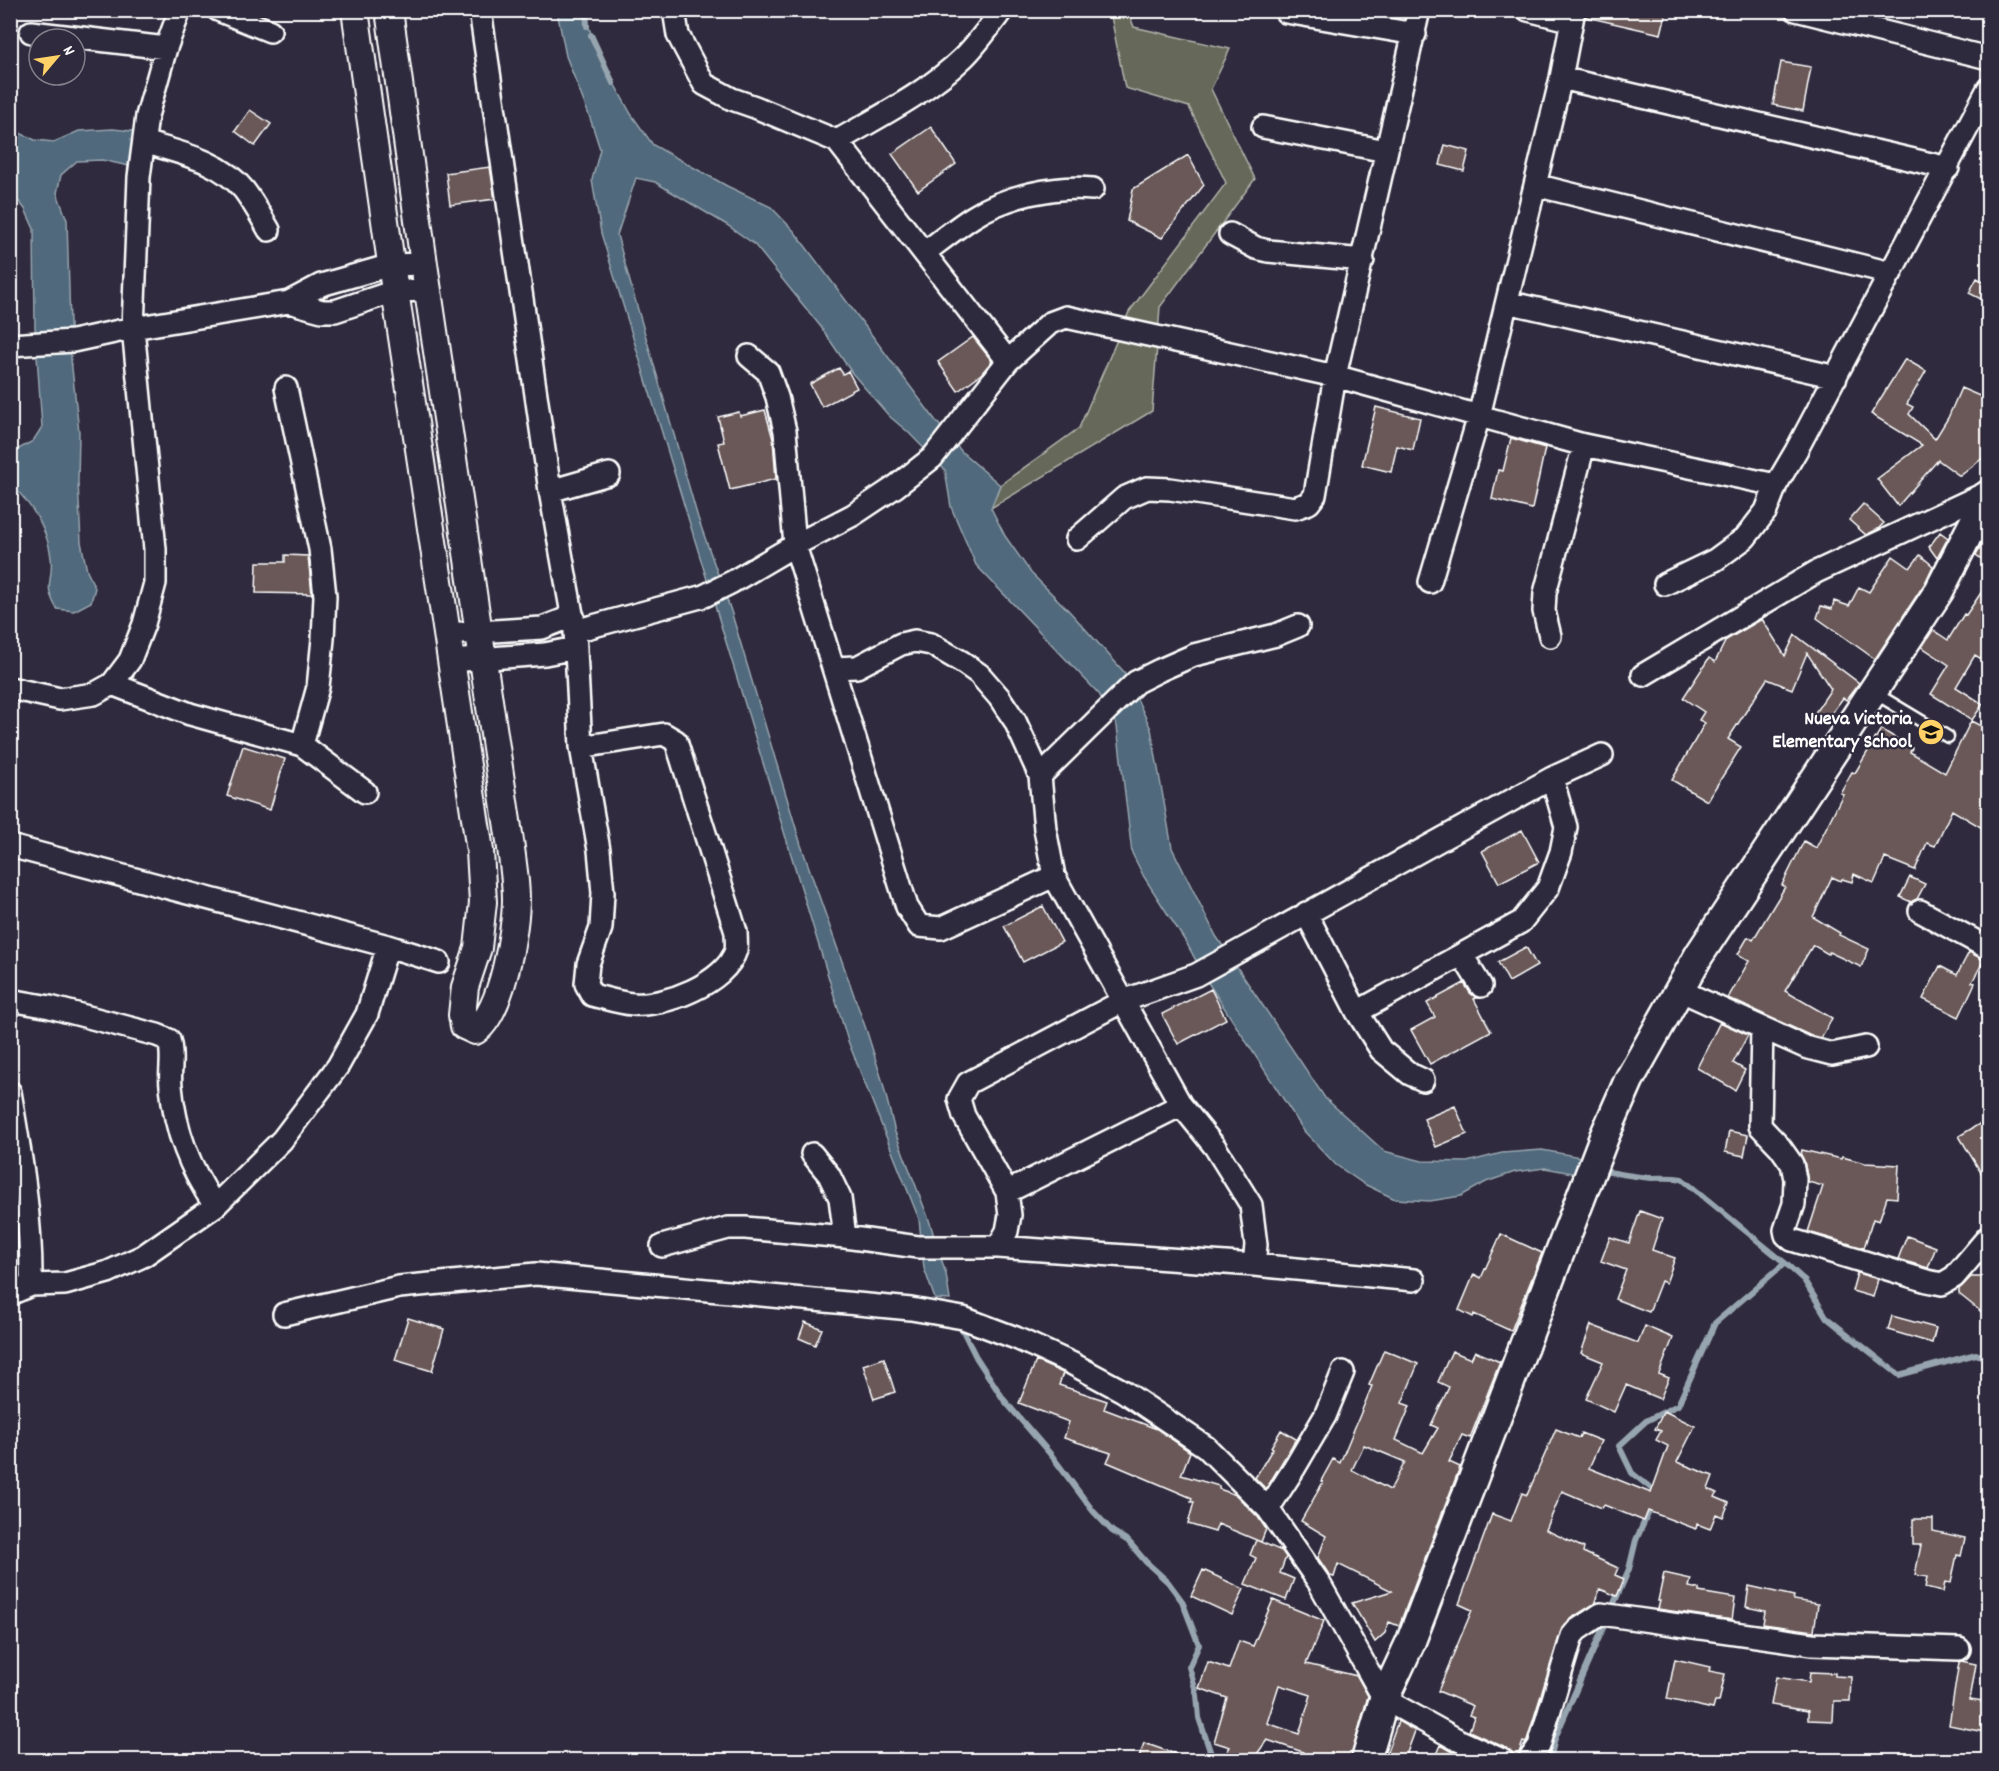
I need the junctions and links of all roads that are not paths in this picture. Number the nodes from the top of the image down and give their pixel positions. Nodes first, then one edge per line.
1 (180, 10) edge
2 (218, 10) edge
3 (355, 10) edge
4 (389, 10) edge
5 (480, 10) edge
6 (674, 10) edge
7 (1002, 10) edge
8 (1419, 10) edge
9 (1528, 10) edge
10 (1796, 10) edge
11 (1286, 12) dead end
12 (1573, 16) edge
13 (270, 31) dead end
14 (1415, 34) junction
15 (87, 39) edge
16 (166, 48) junction
17 (1989, 58) edge
18 (1561, 78) junction
19 (1989, 89) edge
20 (1263, 127) dead end
21 (837, 141) junction
22 (144, 142) junction
23 (1386, 151) junction
24 (1948, 168) junction
25 (1535, 185) junction
26 (1093, 189) dead end
27 (269, 230) dead end
28 (1230, 234) dead end
29 (924, 253) junction
30 (1363, 260) junction
31 (424, 264) junction
32 (391, 265) junction
33 (1891, 273) junction
34 (428, 290) junction
35 (394, 291) junction
36 (1508, 302) junction
37 (289, 303) junction
38 (133, 328) junction
39 (10, 345) edge
40 (748, 356) dead end
41 (1008, 361) junction
42 (1335, 376) junction
43 (1836, 377) junction
44 (286, 388) dead end
45 (1479, 416) junction
46 (1584, 445) junction
47 (609, 474) dead end
48 (1776, 485) junction
49 (550, 491) junction
50 (1989, 494) edge
51 (1077, 539) dead end
52 (795, 545) junction
53 (1430, 582) dead end
54 (1665, 584) dead end
55 (1298, 626) dead end
56 (574, 632) junction
57 (479, 633) junction
58 (447, 634) junction
59 (1550, 636) dead end
60 (483, 659) junction
61 (451, 661) junction
62 (833, 668) junction
63 (1643, 675) dead end
64 (112, 684) junction
65 (10, 688) edge
66 (1873, 692) junction
67 (1948, 737) dead end
68 (302, 745) junction
69 (581, 747) junction
70 (1602, 755) dead end
71 (1040, 776) junction
72 (1552, 778) junction
73 (365, 792) dead end
74 (10, 846) edge
75 (1054, 876) junction
76 (1920, 911) dead end
77 (1306, 913) junction
78 (388, 946) junction
79 (1989, 948) edge
80 (1462, 954) junction
81 (439, 962) dead end
82 (1481, 986) dead end
83 (1679, 990) junction
84 (10, 1000) edge
85 (1123, 1001) junction
86 (1357, 1012) junction
87 (1762, 1028) junction
88 (1866, 1047) dead end
89 (1423, 1080) dead end
90 (10, 1092) edge
91 (1181, 1105) junction
92 (812, 1154) dead end
93 (1007, 1192) junction
94 (215, 1206) junction
95 (1989, 1237) edge
96 (845, 1238) junction
97 (662, 1246) dead end
98 (998, 1246) junction
99 (1254, 1265) junction
100 (1414, 1280) dead end
101 (31, 1285) junction
102 (10, 1294) edge
103 (284, 1314) dead end
104 (1343, 1372) dead end
105 (1268, 1509) junction
106 (1959, 1649) dead end
107 (1384, 1699) junction
108 (1366, 1761) edge
109 (1502, 1761) edge
110 (1529, 1761) edge

1 - 16 street
2 - 13 street
3 - 32 street
4 - 31 street
5 - 49 street
6 - 21 street
7 - 21 street
8 - 14 street
9 - 12 street
10 - 17 street
11 - 14 street
12 - 18 street
14 - 23 street
15 - 16 street
16 - 22 street
18 - 24 street
18 - 25 street
19 - 24 street
20 - 23 street
21 - 29 street
22 - 27 street
22 - 38 street
23 - 30 street
24 - 33 street
25 - 33 street
25 - 36 street
26 - 29 street
28 - 30 street
29 - 41 street
30 - 42 street
31 - 32 street
31 - 34 street
32 - 35 street
32 - 37 street
33 - 43 street
34 - 35 street
34 - 57 street
35 - 37 street
35 - 58 street
36 - 43 street
36 - 45 street
37 - 38 street
38 - 39 street
38 - 64 street
40 - 52 street
41 - 42 street
41 - 52 street
42 - 45 street
42 - 51 street
43 - 48 street
44 - 68 street
45 - 46 street
45 - 53 street
46 - 48 street
46 - 59 street
47 - 49 street
48 - 54 street
49 - 56 street
50 - 63 street
50 - 66 main road
52 - 56 street
52 - 62 street
55 - 71 street
56 - 57 street
56 - 60 street
56 - 69 street
57 - 58 street
57 - 60 street
58 - 61 street
60 - 61 street
60 - 61 street
62 - 71 street
62 - 75 street
64 - 65 street
64 - 68 street
66 - 67 lane
66 - 83 main road
68 - 73 street
69 - 69 street
70 - 72 street
71 - 75 street
72 - 77 street
72 - 80 street
74 - 78 street
75 - 85 street
76 - 79 street
77 - 85 street
77 - 86 street
78 - 81 street
78 - 94 street
80 - 82 street
80 - 86 street
83 - 87 street
83 - 107 main road
84 - 94 street
85 - 91 street
85 - 93 street
86 - 89 street
87 - 88 street
87 - 95 street
90 - 101 street
91 - 93 street
91 - 99 street
92 - 96 street
93 - 98 street
94 - 101 street
96 - 97 street
96 - 98 street
98 - 99 street
99 - 100 street
101 - 102 street
103 - 105 street
104 - 105 street
105 - 107 street
106 - 110 street
107 - 108 main road
107 - 109 street

